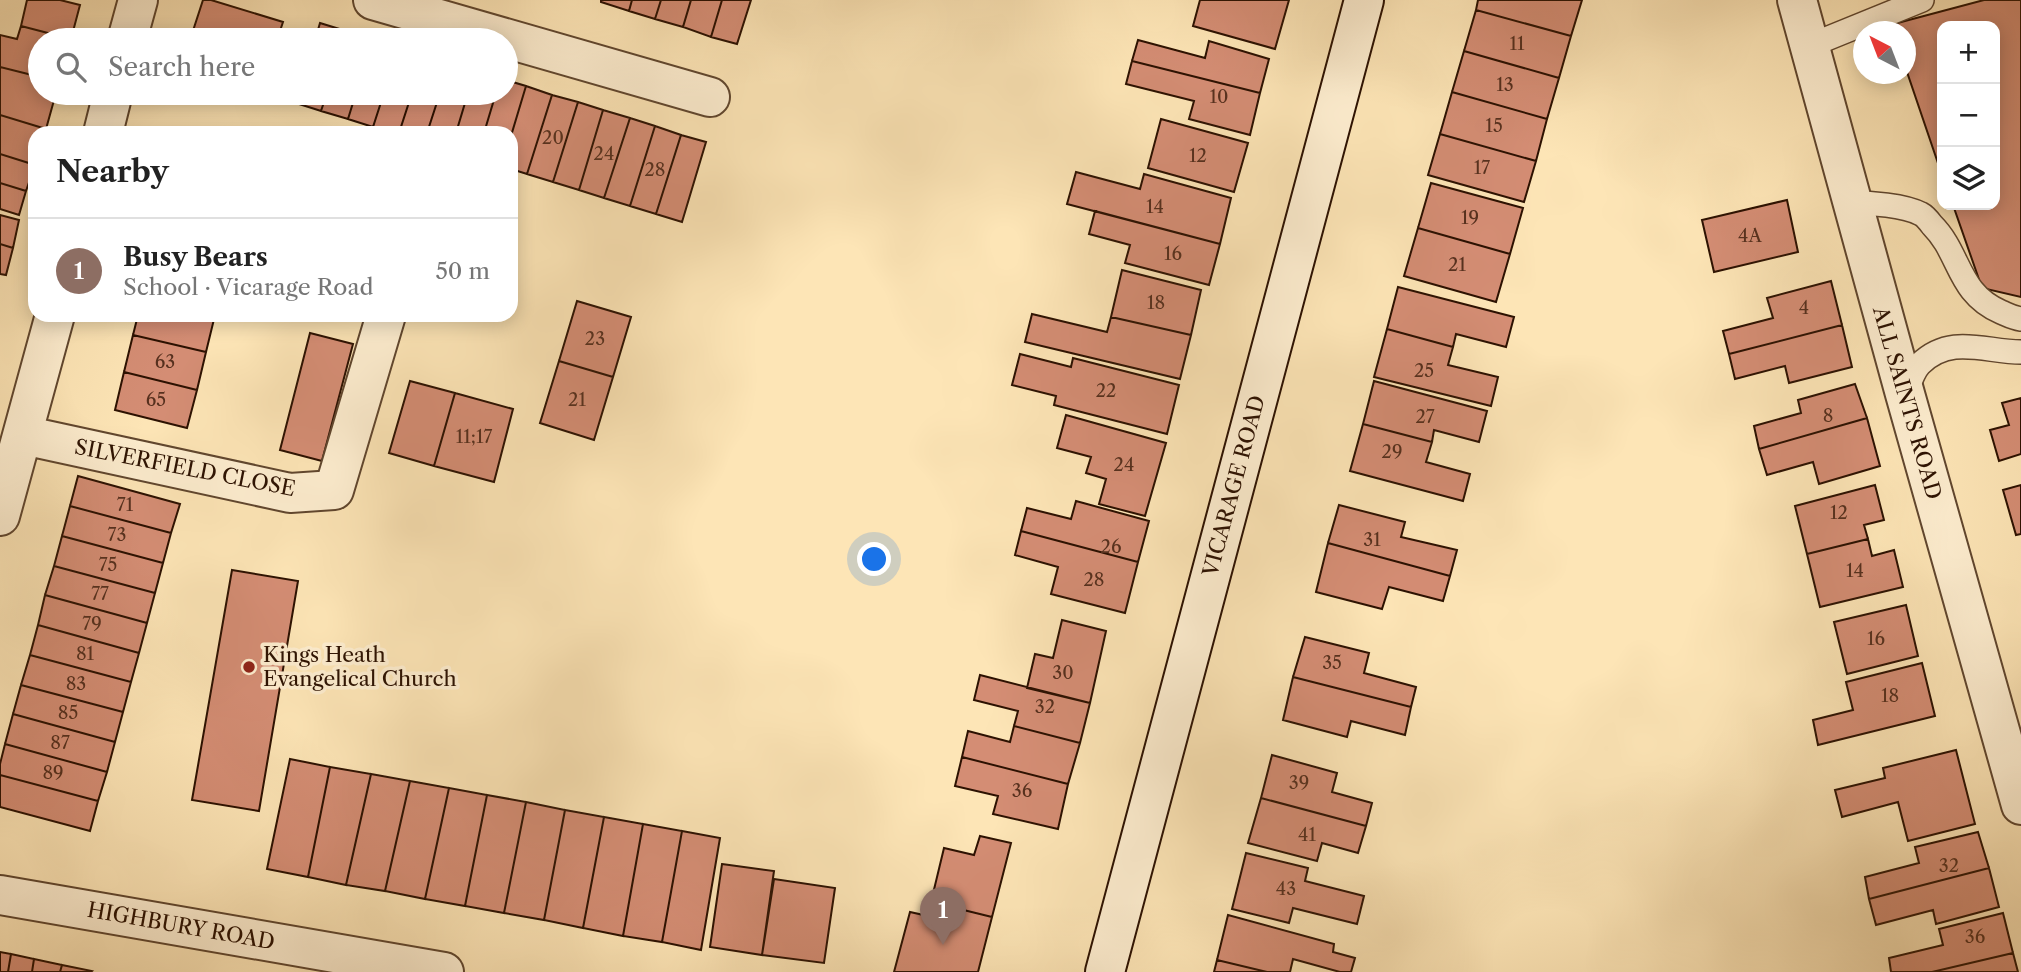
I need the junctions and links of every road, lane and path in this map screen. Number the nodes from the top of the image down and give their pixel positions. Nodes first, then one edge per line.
1 (138, 0) edge
2 (373, 0) edge
3 (1364, 0) edge
4 (1797, 0) edge
5 (1922, 0) edge
6 (130, 28) edge
7 (470, 28) edge
8 (518, 42) edge
9 (1810, 46) junction
10 (710, 97) dead end
11 (110, 105) edge
12 (105, 126) edge
13 (1852, 203) junction
14 (2021, 319) edge
15 (53, 322) edge
16 (384, 322) edge
17 (2021, 352) edge
18 (1905, 394) junction
19 (23, 435) junction
20 (0, 516) edge
21 (2021, 805) edge
22 (0, 895) edge
23 (444, 972) edge
24 (1105, 972) edge

1 - 6 street
2 - 7 street
3 - 24 street, VICARAGE ROAD
4 - 9 street, ALL SAINTS ROAD
5 - 9 lane
8 - 10 street
9 - 13 street, ALL SAINTS ROAD
11 - 12 street
13 - 14 lane
13 - 18 street, ALL SAINTS ROAD
15 - 19 street
16 - 19 street, SILVERFIELD CLOSE
17 - 18 lane
18 - 21 street, ALL SAINTS ROAD
19 - 20 street
22 - 23 street, HIGHBURY ROAD

